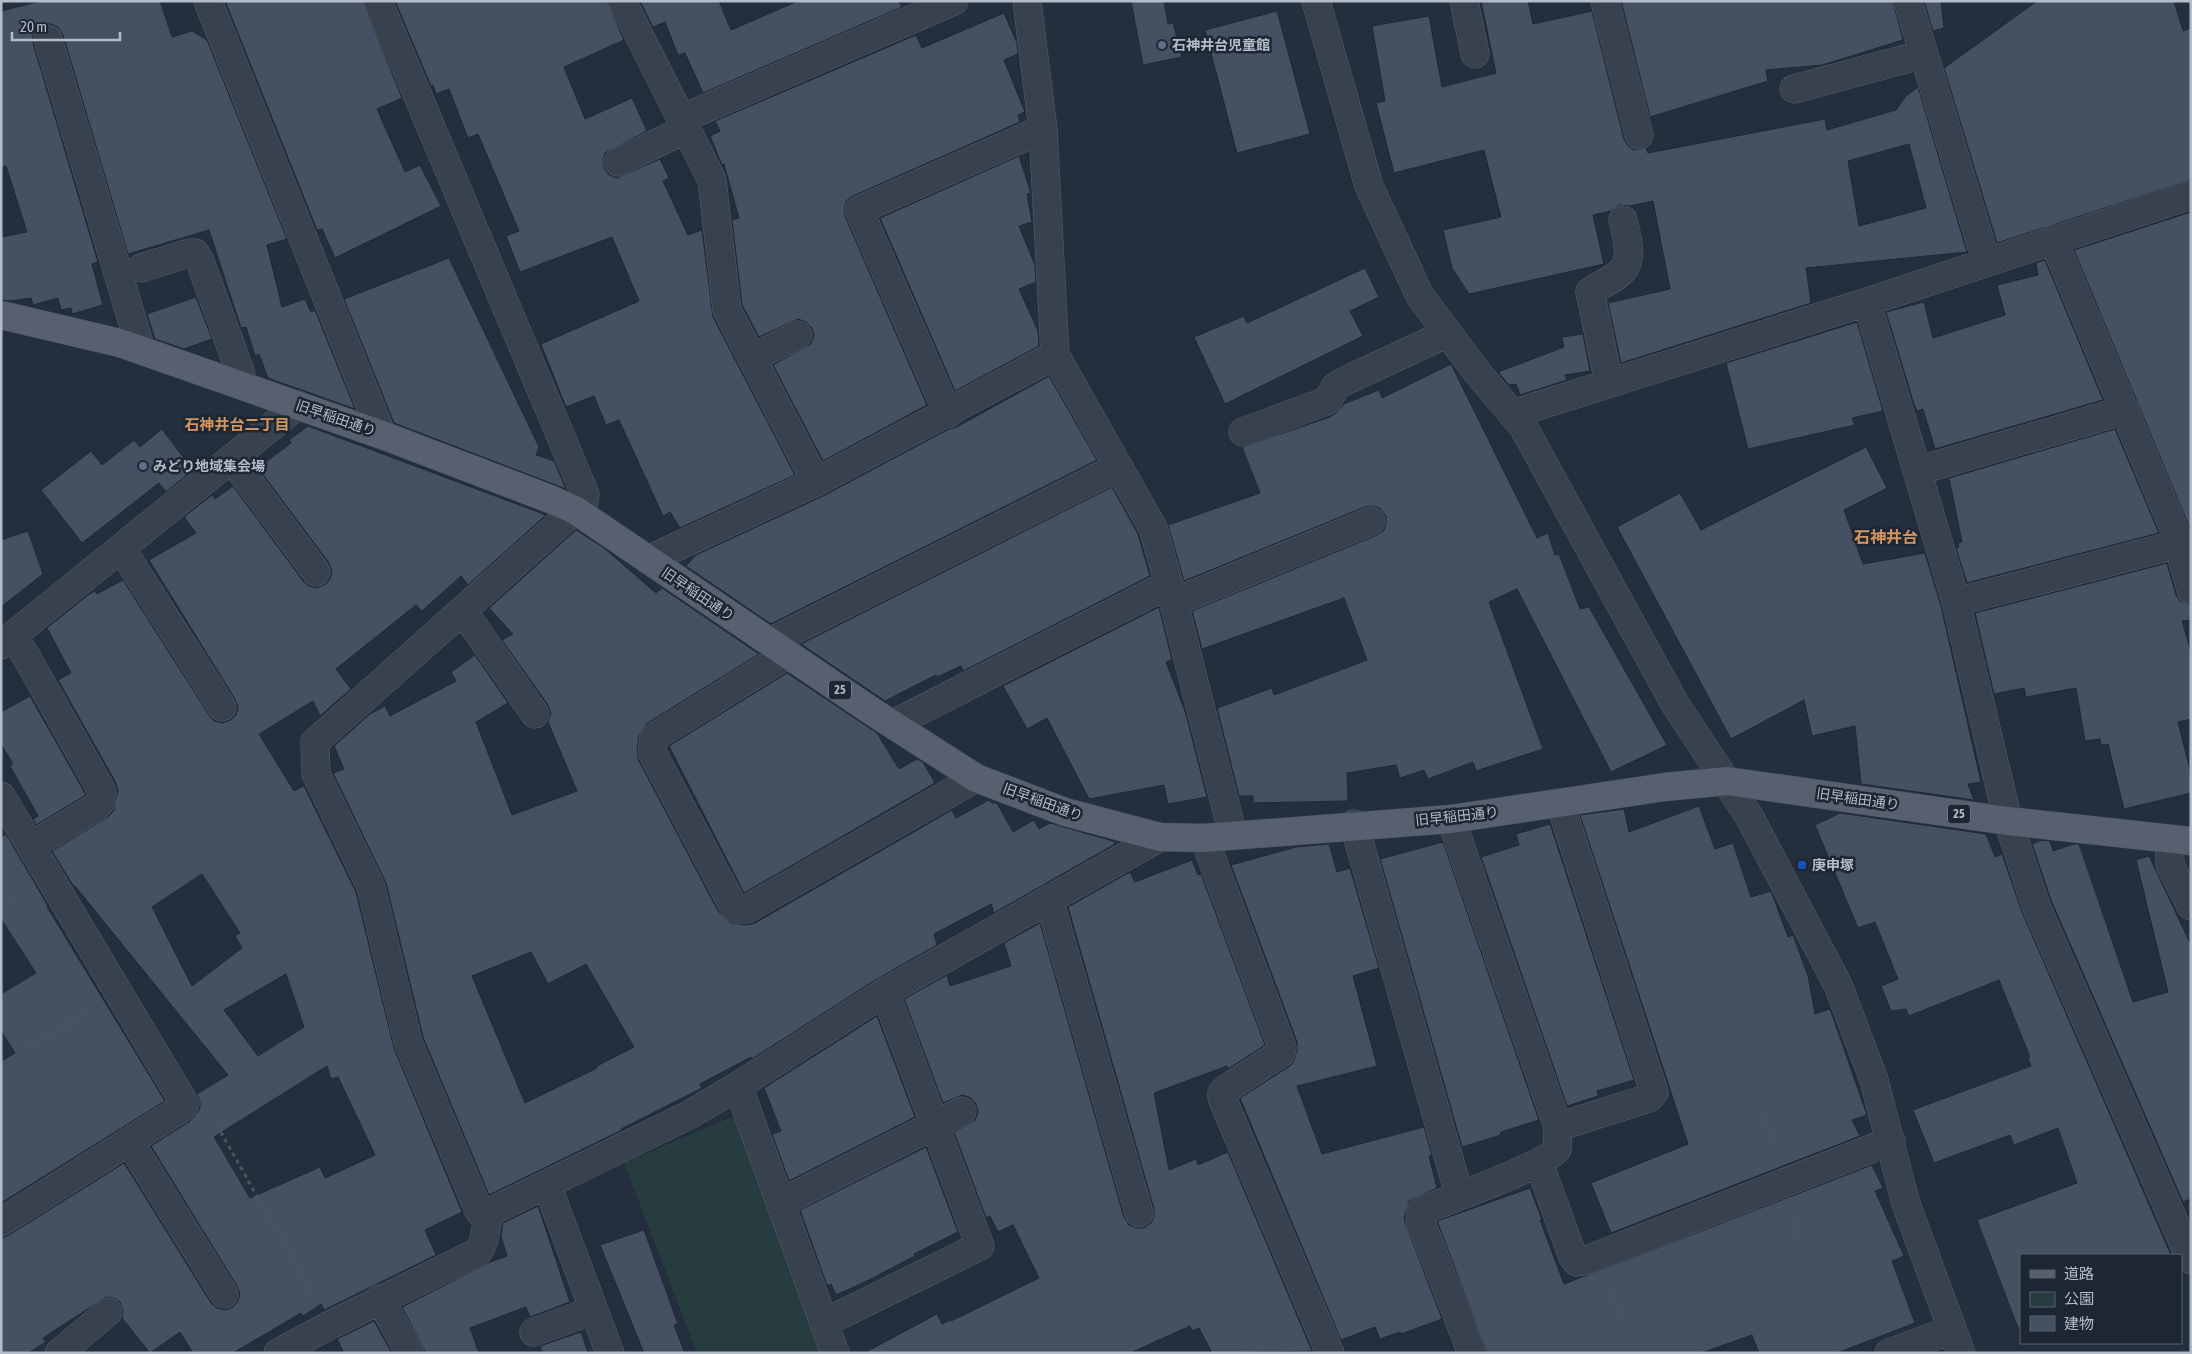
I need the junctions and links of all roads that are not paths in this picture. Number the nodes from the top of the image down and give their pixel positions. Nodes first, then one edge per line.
1 (208, 1) edge
2 (378, 1) edge
3 (622, 1) edge
4 (954, 1) edge
5 (1027, 1) edge
6 (1316, 1) edge
7 (1464, 1) edge
8 (1605, 1) edge
9 (1908, 1) edge
10 (48, 39) dead end
11 (1475, 54) dead end
12 (1924, 54) junction
13 (1794, 88) dead end
14 (684, 124) junction
15 (1043, 129) junction
16 (1638, 135) dead end
17 (618, 162) dead end
18 (2191, 195) edge
19 (1623, 220) dead end
20 (2053, 238) junction
21 (1986, 261) junction
22 (142, 268) dead end
23 (1867, 302) junction
24 (1, 316) edge
25 (1448, 333) junction
26 (798, 334) dead end
27 (141, 350) junction
28 (1055, 355) junction
29 (752, 358) junction
30 (1609, 383) junction
31 (240, 384) junction
32 (298, 405) junction
33 (2124, 410) junction
34 (948, 414) junction
35 (1512, 414) junction
36 (1243, 432) dead end
37 (382, 435) junction
38 (232, 459) junction
39 (1118, 467) junction
40 (1917, 471) junction
41 (816, 482) junction
42 (575, 510) junction
43 (1371, 521) dead end
44 (2178, 544) junction
45 (121, 548) junction
46 (648, 560) junction
47 (316, 572) dead end
48 (2191, 590) edge
49 (1172, 593) junction
50 (1956, 602) junction
51 (463, 611) junction
52 (7, 640) edge
53 (779, 648) junction
54 (222, 707) dead end
55 (535, 714) dead end
56 (893, 724) junction
57 (976, 778) junction
58 (1727, 781) junction
59 (1, 796) edge
60 (1560, 803) junction
61 (1451, 819) junction
62 (2008, 821) junction
63 (1354, 824) junction
64 (1233, 835) junction
65 (1160, 837) junction
66 (1204, 838) junction
67 (2180, 840) edge
68 (31, 846) junction
69 (1049, 899) junction
70 (2191, 906) edge
71 (885, 992) junction
72 (738, 1086) junction
73 (962, 1111) dead end
74 (935, 1125) junction
75 (1558, 1127) junction
76 (129, 1141) junction
77 (1891, 1141) junction
78 (1539, 1163) junction
79 (547, 1185) junction
80 (1459, 1194) junction
81 (782, 1202) junction
82 (1138, 1213) dead end
83 (487, 1218) junction
84 (1, 1222) edge
85 (2191, 1260) edge
86 (224, 1294) dead end
87 (380, 1299) junction
88 (594, 1310) junction
89 (108, 1312) dead end
90 (824, 1323) junction
91 (534, 1332) dead end
92 (1956, 1341) edge
93 (59, 1353) edge
94 (278, 1353) edge
95 (410, 1353) edge
96 (610, 1353) edge
97 (835, 1353) edge
98 (1330, 1353) edge
99 (1472, 1353) edge
100 (1889, 1353) edge

1 - 37 street
2 - 42 street
3 - 14 street
4 - 14 street
5 - 15 street
6 - 25 street
7 - 11 street
8 - 16 street
9 - 12 street
10 - 27 street
12 - 13 street
12 - 21 street
14 - 17 street
14 - 29 street
15 - 28 street
15 - 34 street
18 - 20 street
19 - 30 street
20 - 21 street
20 - 33 street
21 - 23 street
22 - 31 street
23 - 30 street
23 - 40 street
24 - 27 main road, 旧早稲田通り / 25
25 - 35 street
25 - 36 street
26 - 29 street
27 - 31 main road, 旧早稲田通り / 25
28 - 34 street
28 - 39 street
29 - 41 street
30 - 35 street
31 - 32 main road, 旧早稲田通り / 25
32 - 37 main road, 旧早稲田通り / 25
32 - 38 street
33 - 40 street
33 - 44 street
34 - 41 street
35 - 58 street
37 - 42 main road, 旧早稲田通り / 25
38 - 45 street
38 - 47 street
39 - 49 street
39 - 53 street
40 - 50 street
41 - 46 street
42 - 46 main road, 旧早稲田通り / 25
42 - 51 street
43 - 49 street
44 - 48 street
44 - 50 street
45 - 52 street
45 - 54 street
46 - 53 main road, 旧早稲田通り / 25
49 - 56 street
49 - 64 street
50 - 62 street
51 - 55 street
51 - 83 street
52 - 68 street
53 - 56 main road, 旧早稲田通り / 25
53 - 57 street
56 - 57 main road, 旧早稲田通り / 25
57 - 65 main road, 旧早稲田通り / 25
58 - 60 main road, 旧早稲田通り / 25
58 - 62 main road, 旧早稲田通り / 25
58 - 77 street
59 - 68 street
60 - 61 main road, 旧早稲田通り / 25
60 - 75 street
61 - 63 main road, 旧早稲田通り / 25
61 - 75 street
62 - 67 main road, 旧早稲田通り / 25
62 - 85 street
63 - 64 main road, 旧早稲田通り / 25
63 - 80 street
64 - 66 main road, 旧早稲田通り / 25
65 - 66 main road, 旧早稲田通り / 25
65 - 69 street
66 - 98 street
67 - 70 street
68 - 76 street
69 - 71 street
69 - 82 street
71 - 72 street
71 - 74 street
72 - 79 street
72 - 81 street
73 - 74 street
74 - 81 street
74 - 90 street
75 - 78 street
76 - 84 street
76 - 86 street
77 - 78 street
77 - 92 street
78 - 80 street
79 - 83 street
79 - 88 street
80 - 99 street
81 - 90 street
83 - 87 street
87 - 94 street
87 - 95 street
88 - 91 street
88 - 96 street
89 - 93 street
90 - 97 street
92 - 100 street

